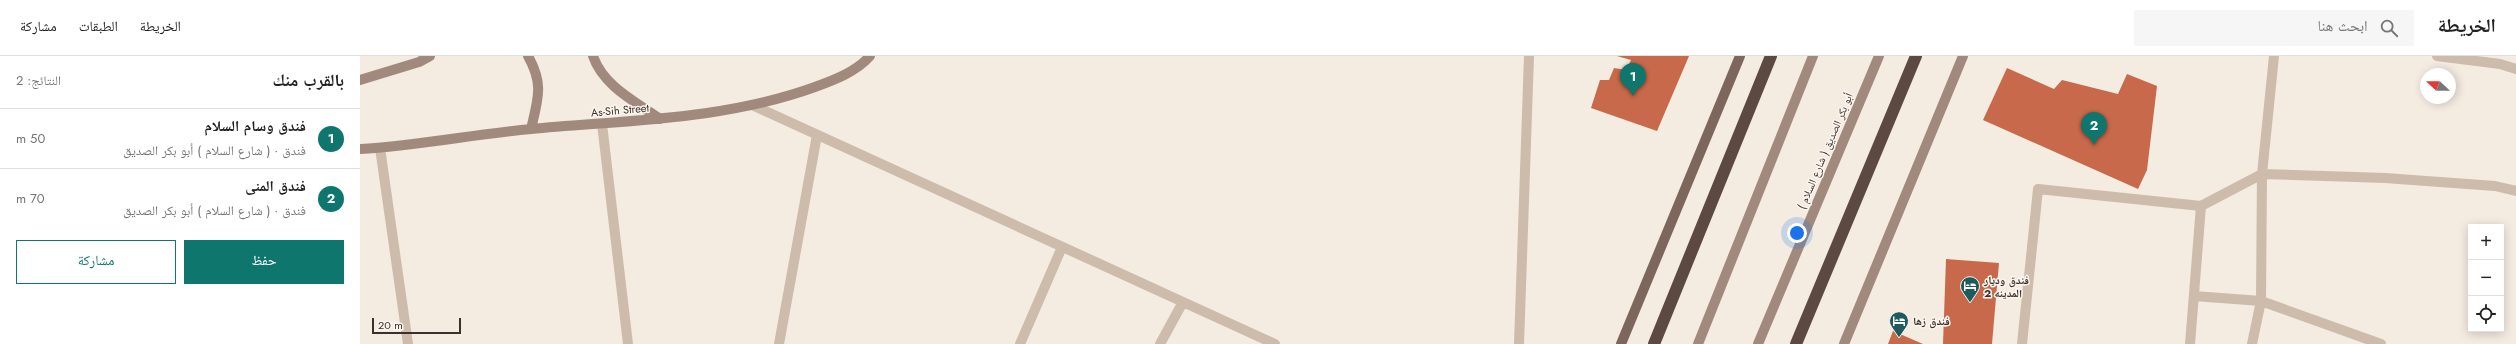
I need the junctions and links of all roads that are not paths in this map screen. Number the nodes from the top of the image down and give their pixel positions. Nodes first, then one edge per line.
1 (430, 56) edge
2 (528, 56) edge
3 (593, 56) edge
4 (870, 56) edge
5 (1529, 56) edge
6 (1740, 56) edge
7 (1771, 56) edge
8 (1813, 56) edge
9 (1879, 56) edge
10 (1916, 56) edge
11 (1963, 56) edge
12 (2274, 56) edge
13 (2437, 56) edge
14 (2516, 69) edge
15 (360, 80) edge
16 (752, 105) junction
17 (660, 119) junction
18 (602, 124) junction
19 (530, 129) junction
20 (817, 135) junction
21 (380, 148) junction
22 (360, 149) edge
23 (2262, 174) junction
24 (2516, 191) edge
25 (2201, 206) junction
26 (1062, 247) junction
27 (2194, 296) junction
28 (2261, 301) junction
29 (1182, 302) junction
30 (408, 344) edge
31 (628, 344) edge
32 (779, 344) edge
33 (1020, 344) edge
34 (1160, 344) edge
35 (1275, 344) edge
36 (1519, 344) edge
37 (1621, 344) edge
38 (1654, 344) edge
39 (1698, 344) edge
40 (1758, 344) edge
41 (1796, 344) edge
42 (1844, 344) edge
43 (2022, 344) edge
44 (2190, 344) edge
45 (2252, 344) edge
46 (2381, 344) edge

1 - 15 main road
2 - 19 main road
3 - 17 main road
4 - 16 main road, As-Sih Street
5 - 36 street
6 - 37 main road
7 - 38 highway
8 - 39 main road
9 - 40 main road, ( شارع السلام ) أبو بكر الصديق
10 - 41 highway
11 - 42 main road
12 - 23 street
13 - 14 street
16 - 17 main road, As-Sih Street
16 - 20 street
17 - 18 main road, As-Sih Street
18 - 19 main road, As-Sih Street
18 - 31 street
19 - 21 main road, As-Sih Street
20 - 26 street
20 - 32 street
21 - 22 main road, As-Sih Street
21 - 30 street
23 - 24 street
23 - 25 street
23 - 28 street
25 - 27 street
25 - 43 street
26 - 29 street
26 - 33 street
27 - 28 street
27 - 44 street
28 - 45 street
28 - 46 street
29 - 34 street
29 - 35 street

